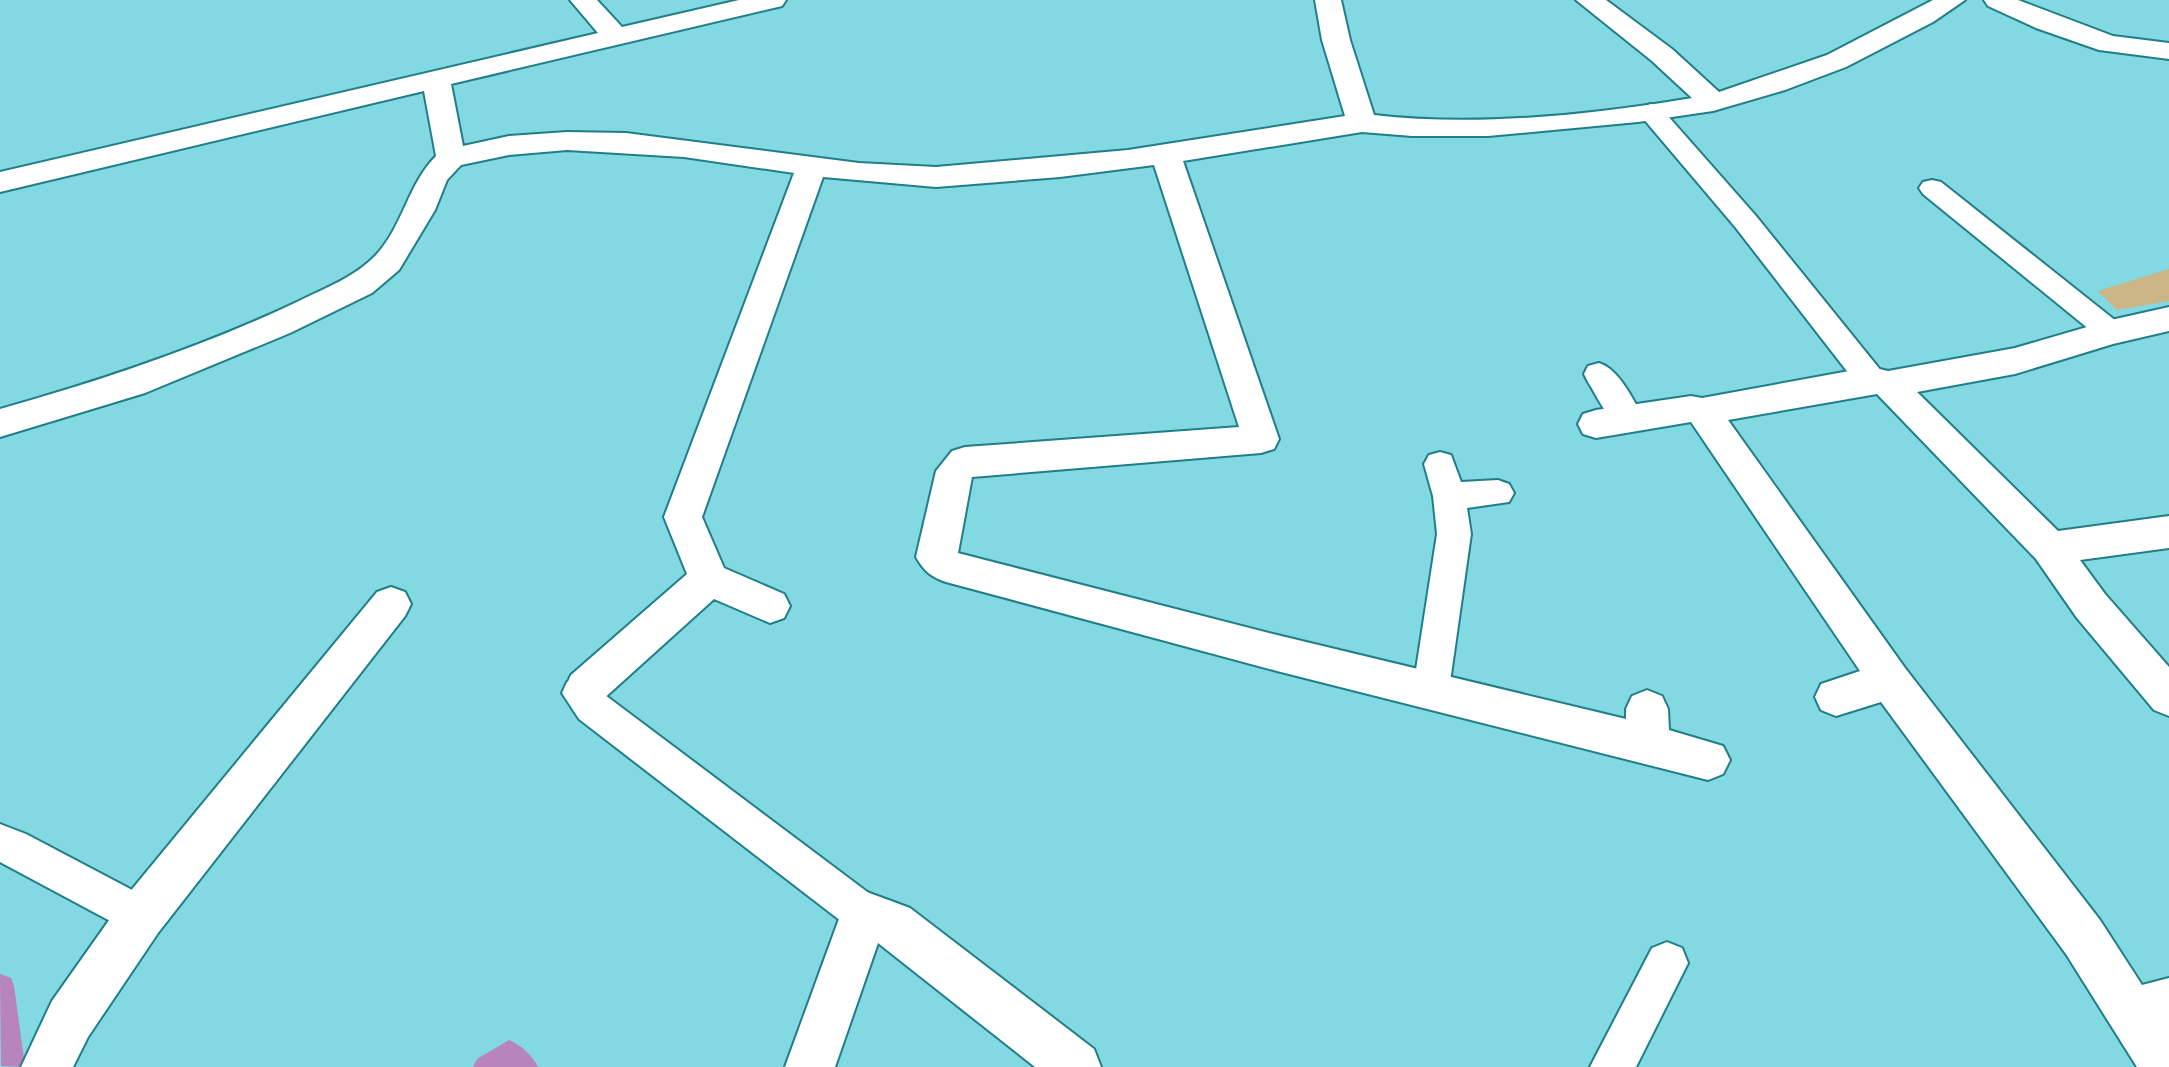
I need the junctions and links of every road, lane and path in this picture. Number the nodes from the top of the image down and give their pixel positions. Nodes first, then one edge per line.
1 (583, 0) edge
2 (773, 0) edge
3 (1328, 0) edge
4 (1589, 0) edge
5 (1952, 0) edge
6 (1997, 0) edge
7 (617, 38) junction
8 (2169, 51) edge
9 (1375, 71) dead end
10 (1345, 72) junction
11 (436, 81) junction
12 (1713, 102) junction
13 (1651, 112) junction
14 (1362, 123) junction
15 (1166, 155) junction
16 (452, 158) junction
17 (811, 168) junction
18 (0, 182) edge
19 (1932, 188) dead end
20 (2169, 319) edge
21 (2111, 332) junction
22 (1599, 374) dead end
23 (1880, 382) junction
24 (1702, 411) junction
25 (1613, 421) joint
26 (0, 423) edge
27 (1498, 493) dead end
28 (2169, 532) edge
29 (2050, 548) junction
30 (709, 579) junction
31 (391, 604) dead end
32 (770, 606) dead end
33 (1891, 681) junction
34 (586, 688) joint
35 (1431, 689) junction
36 (2169, 696) edge
37 (1836, 697) dead end
38 (1708, 760) dead end
39 (0, 843) edge
40 (864, 914) junction
41 (141, 916) junction
42 (1667, 963) dead end
43 (2150, 1007) edge
44 (1626, 1061) edge
45 (46, 1067) edge
46 (810, 1067) edge
47 (1076, 1067) edge
48 (2166, 1067) edge

1 - 7 street
2 - 7 street
3 - 10 street
4 - 12 street
5 - 12 street
6 - 8 street
7 - 11 street
9 - 10 street
10 - 14 street
11 - 16 street
11 - 18 street
12 - 13 street
13 - 14 street
13 - 23 lane
14 - 15 street
15 - 17 street
15 - 35 street
16 - 17 street
16 - 26 street
17 - 30 street
19 - 21 lane
20 - 21 street
21 - 23 street
22 - 25 lane
23 - 24 street
23 - 29 street
24 - 25 street
24 - 33 street
27 - 35 lane
28 - 29 street
29 - 36 street
30 - 32 street
30 - 34 street
31 - 41 street
33 - 37 street
33 - 43 street
34 - 40 lane
35 - 38 street
39 - 41 lane
40 - 46 street
40 - 47 street
41 - 45 street
42 - 44 lane
43 - 48 street

